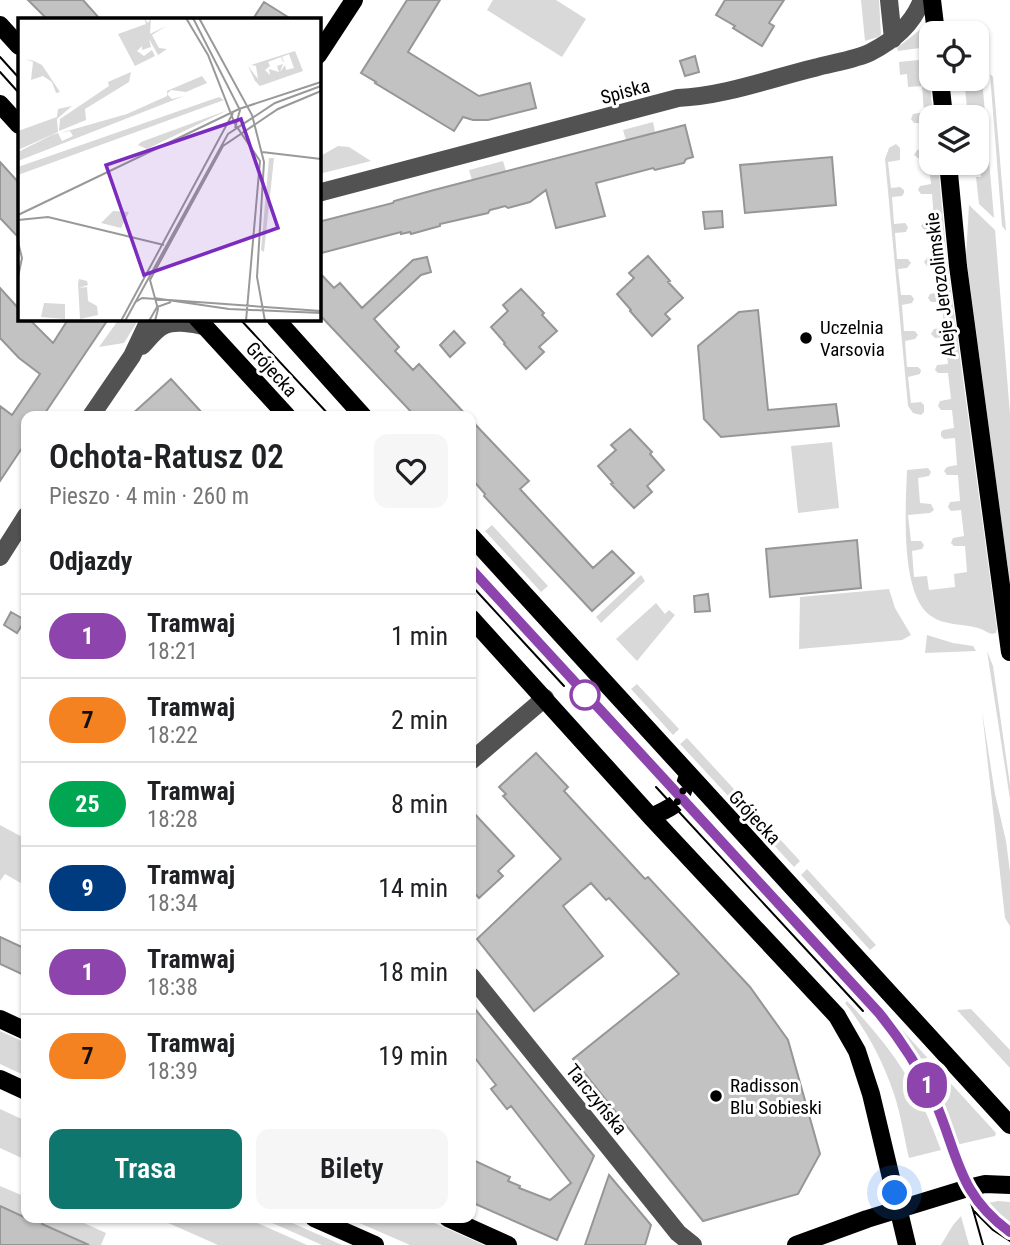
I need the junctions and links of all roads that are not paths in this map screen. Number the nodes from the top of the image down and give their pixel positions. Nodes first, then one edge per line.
1 (354, 0) edge
2 (889, 0) edge
3 (922, 0) edge
4 (932, 0) edge
5 (935, 21) edge
6 (0, 25) edge
7 (893, 39) junction
8 (18, 45) edge
9 (320, 52) edge
10 (0, 104) edge
11 (18, 124) edge
12 (949, 175) edge
13 (320, 192) edge
14 (149, 320) edge
15 (277, 320) edge
16 (201, 322) edge
17 (132, 356) junction
18 (94, 411) edge
19 (282, 411) edge
20 (359, 411) edge
21 (21, 524) edge
22 (476, 542) edge
23 (0, 558) edge
24 (476, 623) edge
25 (1010, 652) edge
26 (545, 698) junction
27 (476, 757) edge
28 (688, 775) junction
29 (651, 817) junction
30 (476, 982) edge
31 (0, 1019) edge
32 (21, 1029) edge
33 (0, 1079) edge
34 (21, 1089) edge
35 (1010, 1125) edge
36 (1010, 1185) edge
37 (898, 1209) junction
38 (325, 1223) edge
39 (458, 1223) edge
40 (375, 1245) edge
41 (508, 1245) edge
42 (693, 1245) edge
43 (796, 1245) edge
44 (907, 1245) edge

1 - 9 main road
2 - 7 street
3 - 7 street, Spiska
4 - 5 main road
6 - 8 main road
7 - 13 street, Spiska
10 - 11 main road
12 - 25 main road, Aleje Jerozolimskie
14 - 17 street
15 - 20 main road, Grójecka
16 - 17 street
16 - 19 main road, Grójecka
17 - 18 street
21 - 23 street
22 - 28 main road, Grójecka
24 - 26 main road
26 - 27 street
26 - 29 main road
28 - 29 main road
28 - 35 main road, Grójecka
29 - 37 main road
30 - 42 street, Tarczyńska
31 - 32 main road
33 - 34 main road
36 - 37 main road
37 - 43 main road
37 - 44 main road
38 - 40 main road
39 - 41 main road

